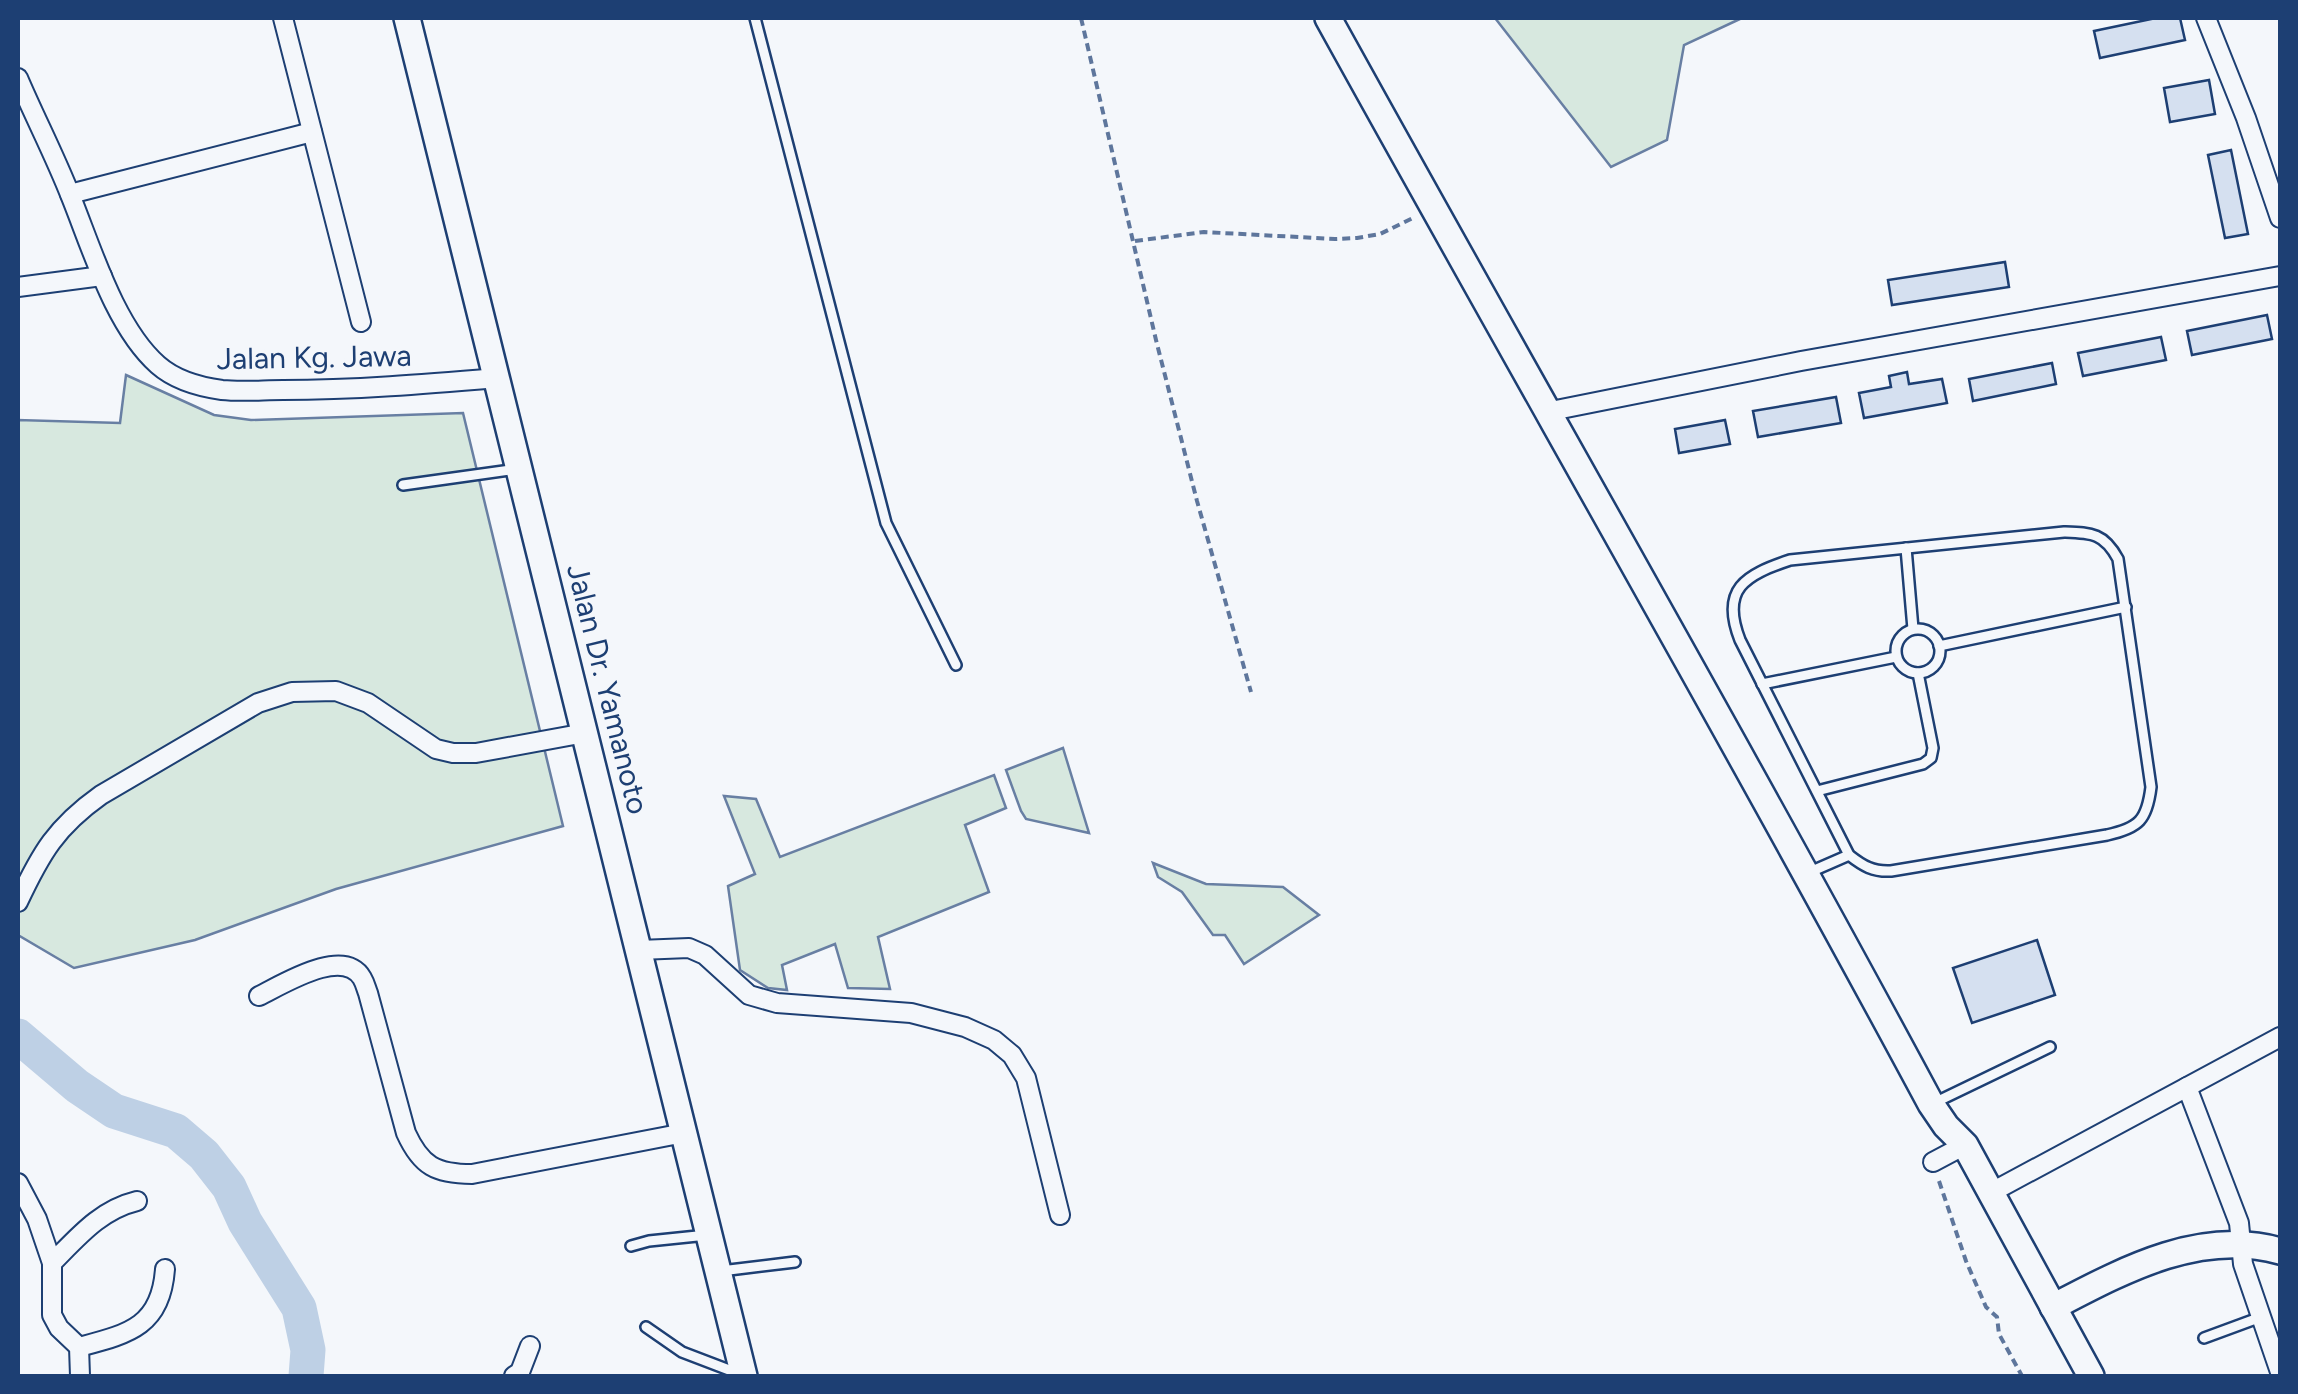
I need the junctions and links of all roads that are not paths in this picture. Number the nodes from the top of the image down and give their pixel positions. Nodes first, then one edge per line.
1 (283, 18) edge
2 (407, 18) edge
3 (755, 18) edge
4 (1328, 18) edge
5 (2206, 18) edge
6 (18, 78) edge
7 (312, 132) junction
8 (70, 194) junction
9 (2280, 218) edge
10 (102, 276) junction
11 (2280, 276) edge
12 (18, 287) edge
13 (361, 322) dead end
14 (497, 378) junction
15 (1546, 412) junction
16 (520, 469) junction
17 (403, 486) dead end
18 (1906, 548) junction
19 (2126, 608) junction
20 (1913, 629) junction
21 (1939, 646) junction
22 (1896, 657) junction
23 (956, 665) dead end
24 (1918, 673) junction
25 (1762, 684) junction
26 (585, 733) junction
27 (1817, 791) junction
28 (1848, 855) junction
29 (1807, 873) junction
30 (18, 902) edge
31 (639, 950) junction
32 (259, 996) dead end
33 (2280, 1037) edge
34 (2050, 1047) dead end
35 (2187, 1086) junction
36 (1938, 1115) junction
37 (684, 1133) junction
38 (1950, 1153) junction
39 (18, 1183) edge
40 (1990, 1193) junction
41 (137, 1201) dead end
42 (1060, 1215) dead end
43 (709, 1234) junction
44 (2241, 1245) junction
45 (631, 1246) dead end
46 (2280, 1252) edge
47 (795, 1262) dead end
48 (52, 1263) junction
49 (164, 1269) dead end
50 (718, 1271) junction
51 (2052, 1307) junction
52 (2261, 1316) junction
53 (646, 1327) dead end
54 (2204, 1338) dead end
55 (530, 1346) dead end
56 (80, 1347) junction
57 (2279, 1360) edge
58 (80, 1376) edge
59 (514, 1376) edge
60 (744, 1376) edge
61 (2074, 1376) edge
62 (2092, 1376) edge

1 - 7 street
2 - 14 main road, Jalan Dr. Yamanoto
3 - 23 lane
4 - 15 main road
5 - 9 street
6 - 8 street, Jalan Kg. Jawa
7 - 8 street
7 - 13 street
8 - 10 street, Jalan Kg. Jawa
10 - 12 street
10 - 14 street, Jalan Kg. Jawa
11 - 15 street
14 - 16 main road, Jalan Dr. Yamanoto
15 - 29 main road
16 - 17 lane
16 - 26 main road, Jalan Dr. Yamanoto
18 - 19 lane
18 - 20 lane
18 - 25 lane
19 - 21 lane
19 - 28 lane
20 - 21 lane
20 - 22 lane
21 - 24 lane
22 - 24 lane
22 - 25 lane
24 - 27 lane
25 - 27 lane
26 - 30 street
26 - 31 main road, Jalan Dr. Yamanoto
27 - 28 lane
28 - 29 lane
29 - 36 main road
31 - 37 main road, Jalan Dr. Yamanoto
31 - 42 street
32 - 37 street
33 - 35 street
34 - 36 lane
35 - 40 street
35 - 44 street
36 - 38 main road
37 - 43 main road, Jalan Dr. Yamanoto
38 - 40 main road
38 - 61 main road
39 - 48 street
40 - 51 main road
41 - 48 street
43 - 45 lane
43 - 50 main road, Jalan Dr. Yamanoto
44 - 46 main road
44 - 51 main road
44 - 52 street
47 - 50 lane
48 - 56 street
49 - 56 street
50 - 60 main road, Jalan Dr. Yamanoto
51 - 62 main road
52 - 54 lane
52 - 57 street
53 - 60 lane
55 - 59 street
56 - 58 street

